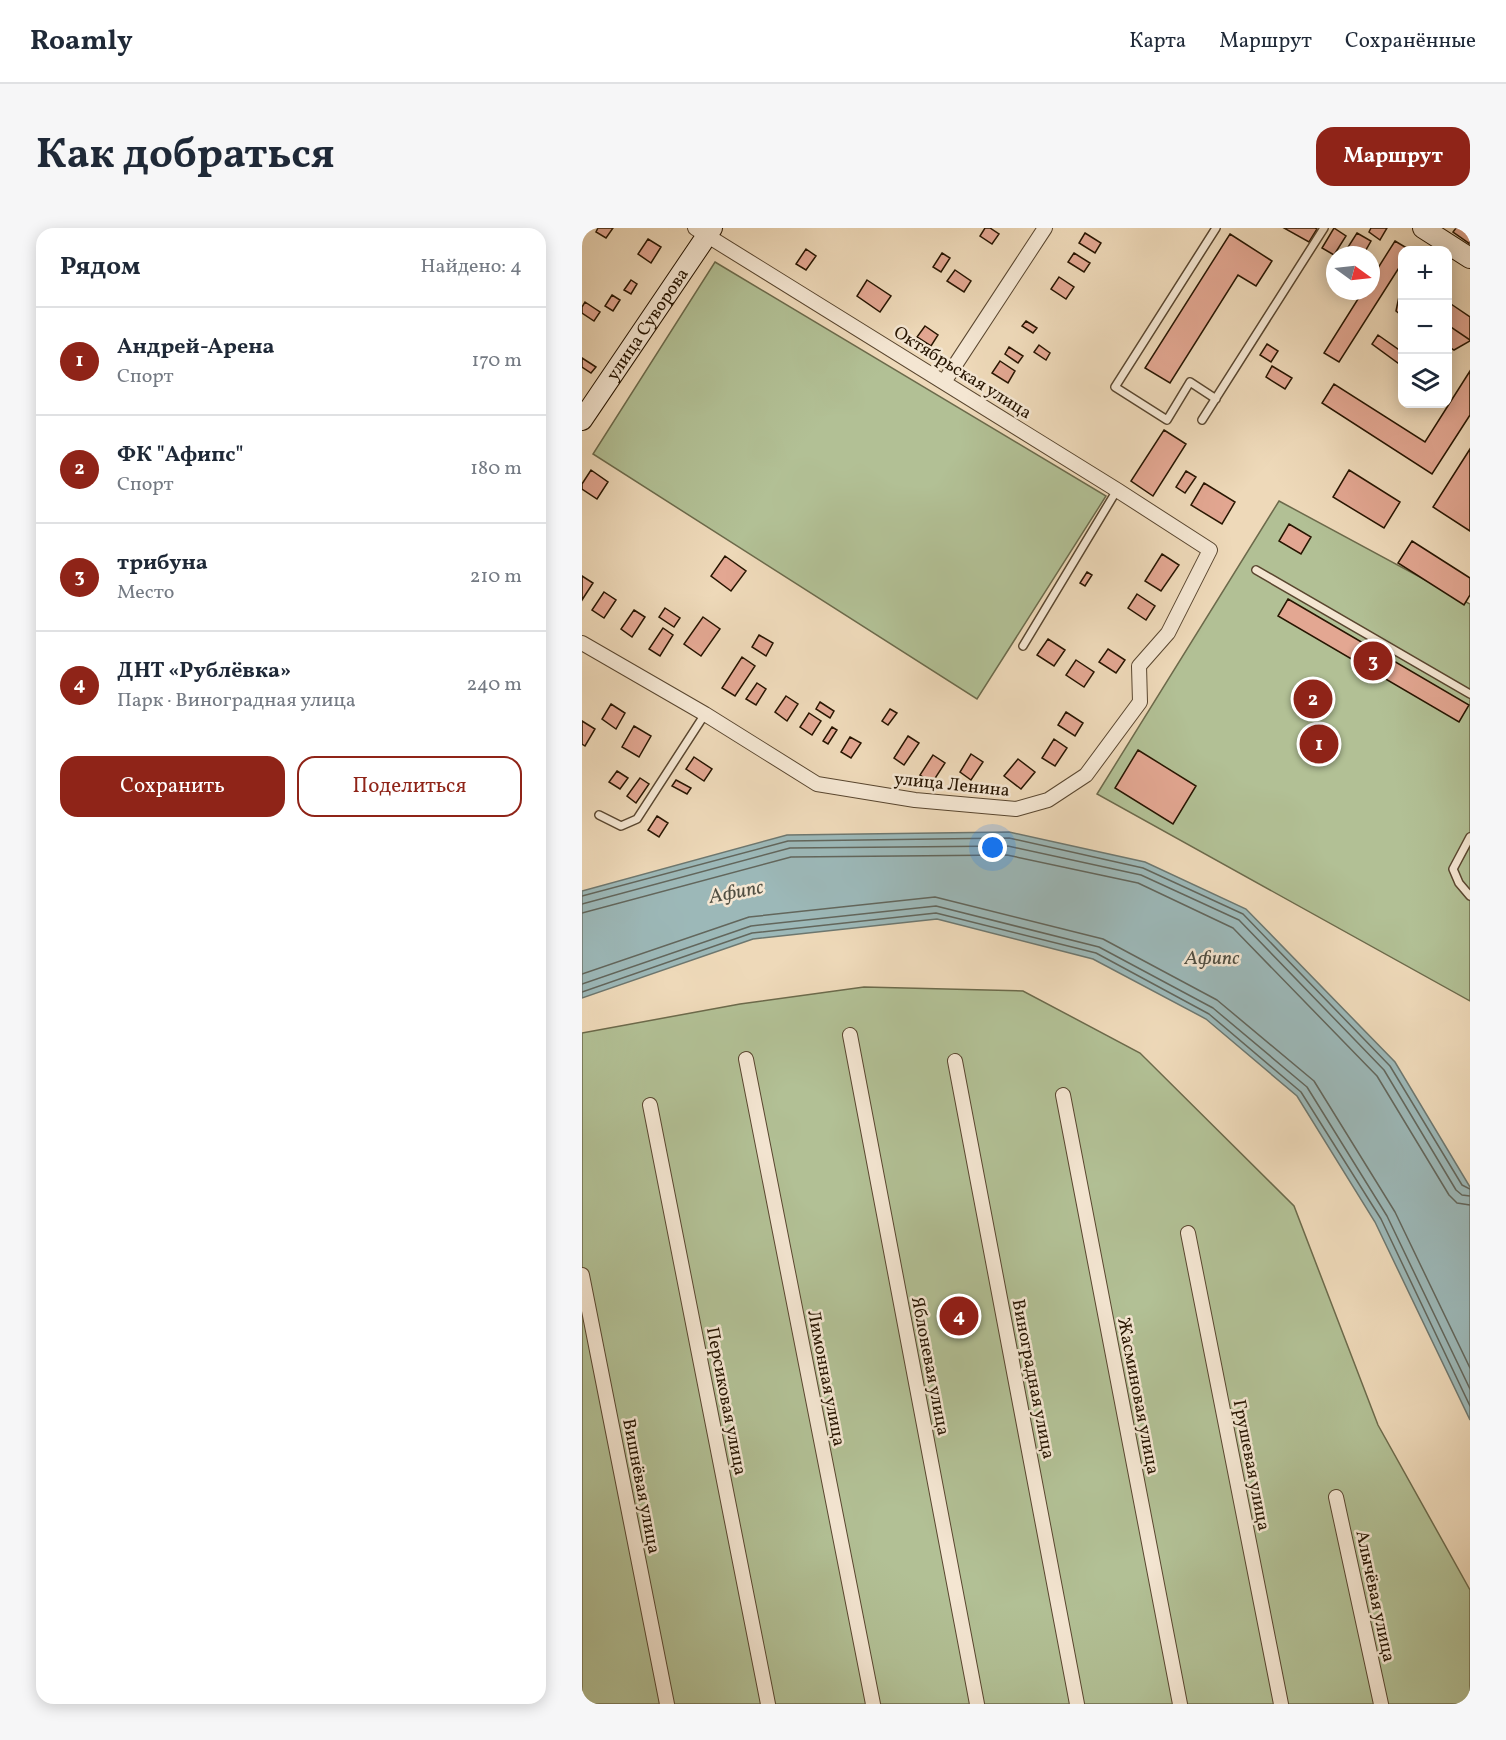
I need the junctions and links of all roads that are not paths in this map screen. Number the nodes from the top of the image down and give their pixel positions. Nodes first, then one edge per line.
1 (1045, 228) edge
2 (1216, 228) edge
3 (1324, 228) edge
4 (1423, 228) edge
5 (704, 230) edge
6 (1470, 258) edge
7 (944, 382) junction
8 (1216, 399) junction
9 (582, 420) edge
10 (1202, 420) dead end
11 (1117, 490) junction
12 (1210, 550) joint
13 (1256, 570) dead end
14 (582, 643) edge
15 (1023, 646) dead end
16 (1470, 694) edge
17 (705, 714) junction
18 (599, 815) dead end
19 (1470, 837) edge
20 (1470, 896) edge
21 (850, 1035) dead end
22 (746, 1059) dead end
23 (955, 1061) dead end
24 (1063, 1095) dead end
25 (650, 1105) dead end
26 (1188, 1233) dead end
27 (582, 1275) edge
28 (1336, 1497) dead end
29 (667, 1704) edge
30 (768, 1704) edge
31 (873, 1704) edge
32 (977, 1704) edge
33 (1077, 1704) edge
34 (1180, 1704) edge
35 (1281, 1704) edge
36 (1381, 1704) edge

1 - 7 street
2 - 8 lane
3 - 8 lane
4 - 6 street
5 - 7 street, Октябрьская улица
5 - 9 street, улица Суворова
7 - 11 street, Октябрьская улица
8 - 10 lane
11 - 12 street, Октябрьская улица
11 - 15 lane
12 - 17 street, улица Ленина
13 - 16 lane
14 - 17 street, улица Ленина
17 - 18 lane
19 - 20 lane
21 - 32 street, Яблоневая улица
22 - 31 street, Лимонная улица
23 - 33 street, Виноградная улица
24 - 34 street, Жасминовая улица
25 - 30 street, Персиковая улица
26 - 35 street, Грушевая улица
27 - 29 street, Вишнёвая улица
28 - 36 street, Алычёвая улица

